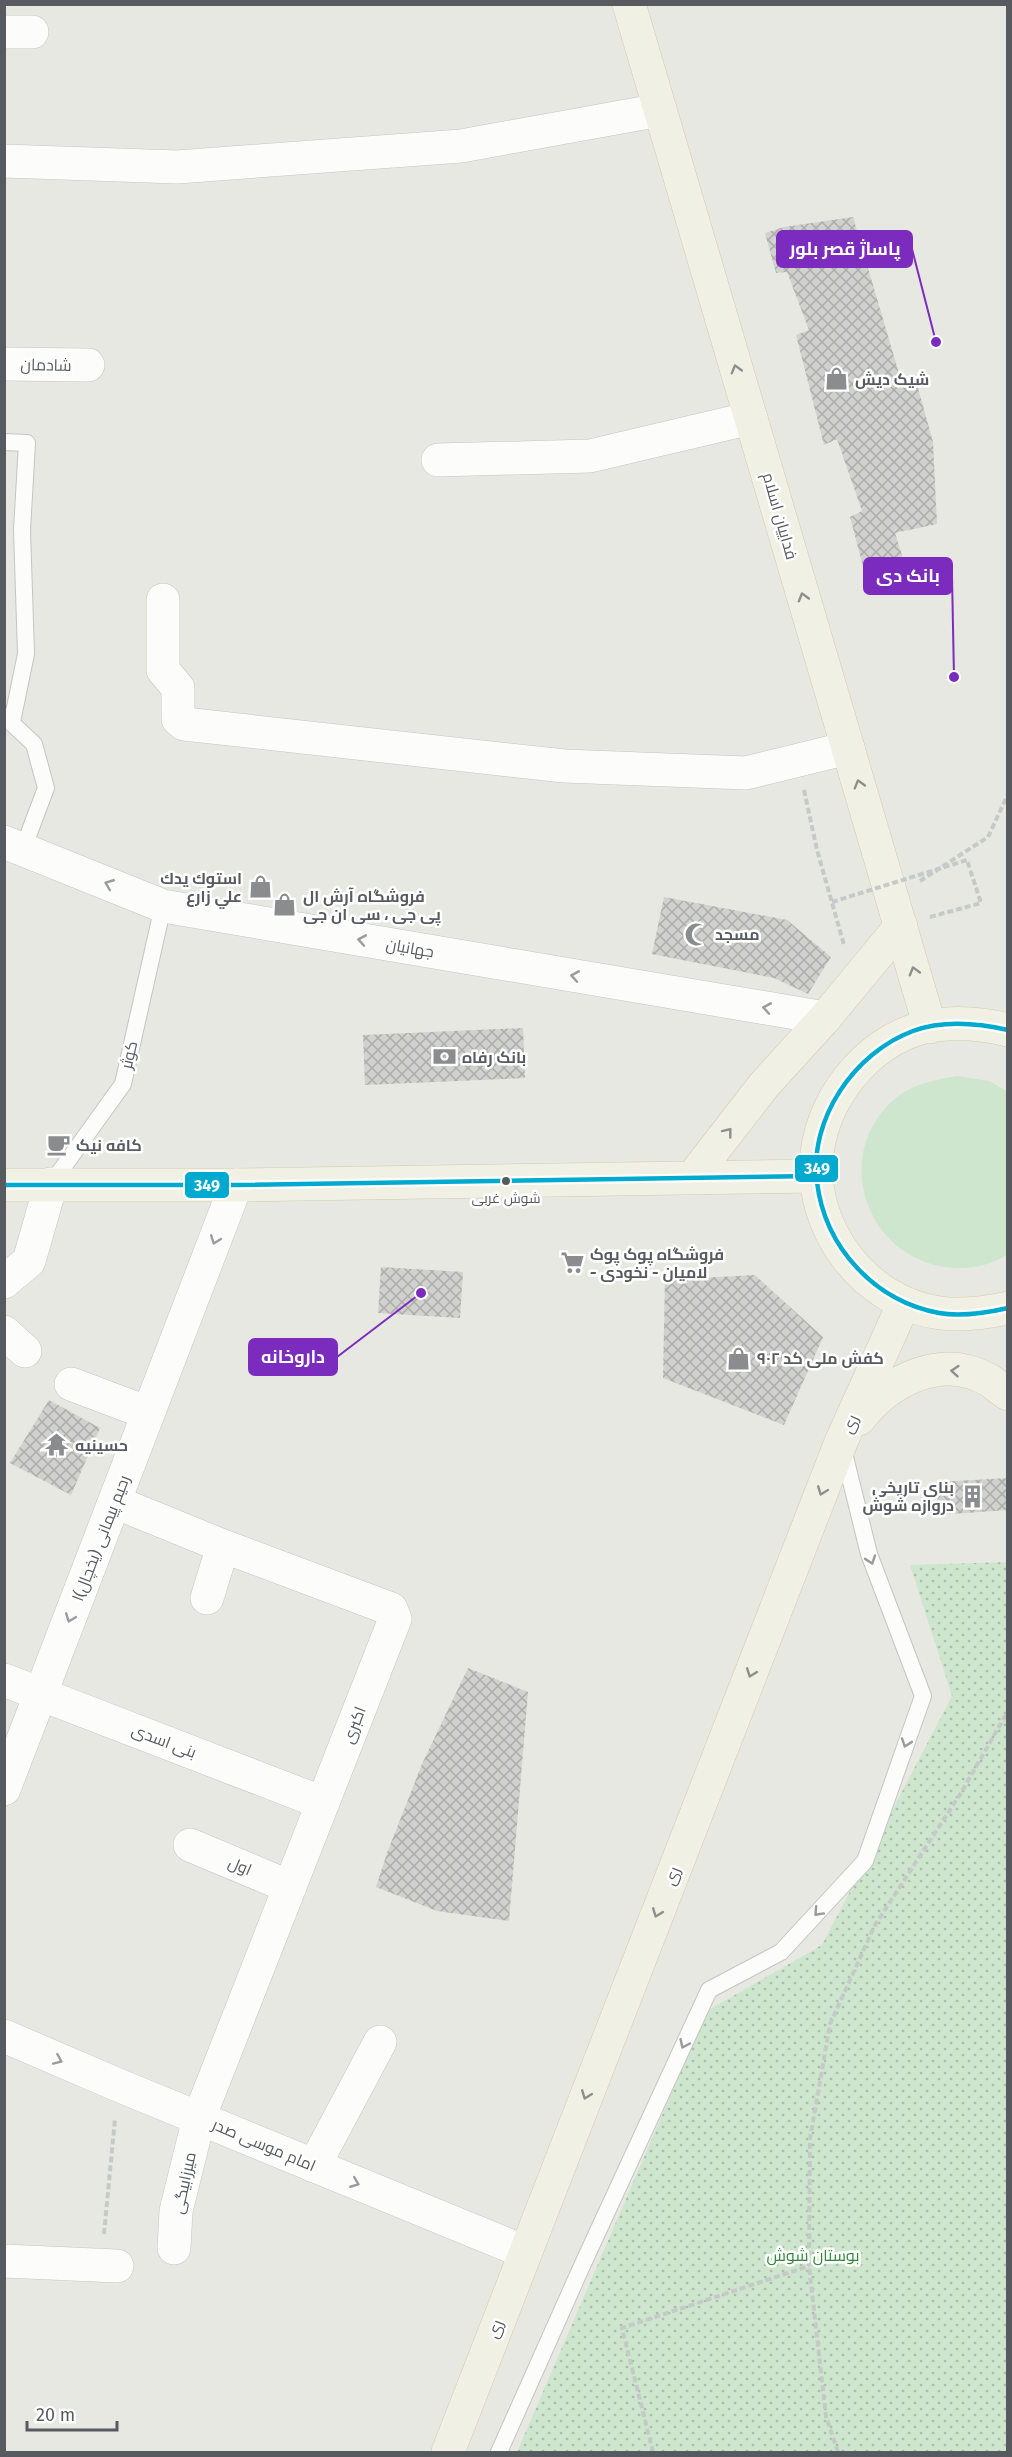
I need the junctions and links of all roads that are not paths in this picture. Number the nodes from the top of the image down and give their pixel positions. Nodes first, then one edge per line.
1 (629, 4) edge
2 (660, 110) junction
3 (4, 161) edge
4 (4, 364) edge
5 (88, 366) dead end
6 (751, 418) junction
7 (4, 442) edge
8 (438, 460) dead end
9 (163, 600) dead end
10 (8, 719) edge
11 (848, 748) junction
12 (14, 846) edge
13 (163, 906) junction
14 (897, 912) junction
15 (825, 1018) junction
16 (930, 1027) junction
17 (1008, 1030) edge
18 (817, 1176) junction
19 (692, 1178) junction
20 (51, 1184) junction
21 (4, 1185) edge
22 (236, 1185) junction
23 (4, 1282) edge
24 (904, 1303) junction
25 (1008, 1308) edge
26 (71, 1384) dead end
27 (1008, 1394) edge
28 (148, 1413) junction
29 (841, 1442) junction
30 (115, 1502) junction
31 (224, 1546) junction
32 (207, 1598) dead end
33 (4, 1680) edge
34 (41, 1694) junction
35 (4, 1789) edge
36 (323, 1803) junction
37 (190, 1845) dead end
38 (290, 1887) junction
39 (4, 2036) edge
40 (380, 2042) dead end
41 (199, 2118) junction
42 (314, 2166) junction
43 (174, 2248) dead end
44 (525, 2252) junction
45 (4, 2261) edge
46 (109, 2265) road end
47 (448, 2452) edge
48 (499, 2452) edge

1 - 2 main road, فداییان اسلام
2 - 3 street
6 -> 2 main road, فداییان اسلام
4 - 5 street, شادمان
6 - 8 street
11 -> 6 main road, فداییان اسلام
7 - 10 lane
9 - 11 street
10 - 12 lane
14 -> 11 main road, فداییان اسلام
13 -> 12 street, جهانیان
15 -> 13 street, جهانیان
13 - 20 lane, کوثر
14 - 15 main road
16 -> 14 main road, فداییان اسلام
19 -> 15 main road
16 - 17 main road
16 - 18 main road
18 - 19 main road
18 - 24 main road
19 - 22 main road
20 - 21 main road
20 - 22 main road
20 - 23 street
22 -> 28 street, رحیم پیمانی (یخچال)ا
24 - 25 main road
24 - 29 main road, ری
26 - 28 street
27 -> 29 main road
28 - 30 street, رحیم پیمانی (یخچال)ا
29 -> 44 main road, ری
29 -> 48 lane
30 - 31 street, اکبری
30 -> 34 street, رحیم پیمانی (یخچال)ا
31 - 32 street
31 - 36 street, اکبری
33 - 34 street, بنی اسدی
34 - 35 street, رحیم پیمانی (یخچال)ا
34 - 36 street, بنی اسدی
36 - 38 street, اکبری
37 - 38 street, اول
38 - 41 street, اکبری
39 -> 41 street, امام موسی صدر
40 - 42 street
41 - 42 street, امام موسی صدر
41 - 43 street, میرزابیگی
42 -> 44 street, امام موسی صدر
44 - 47 main road, ری
45 - 46 street

